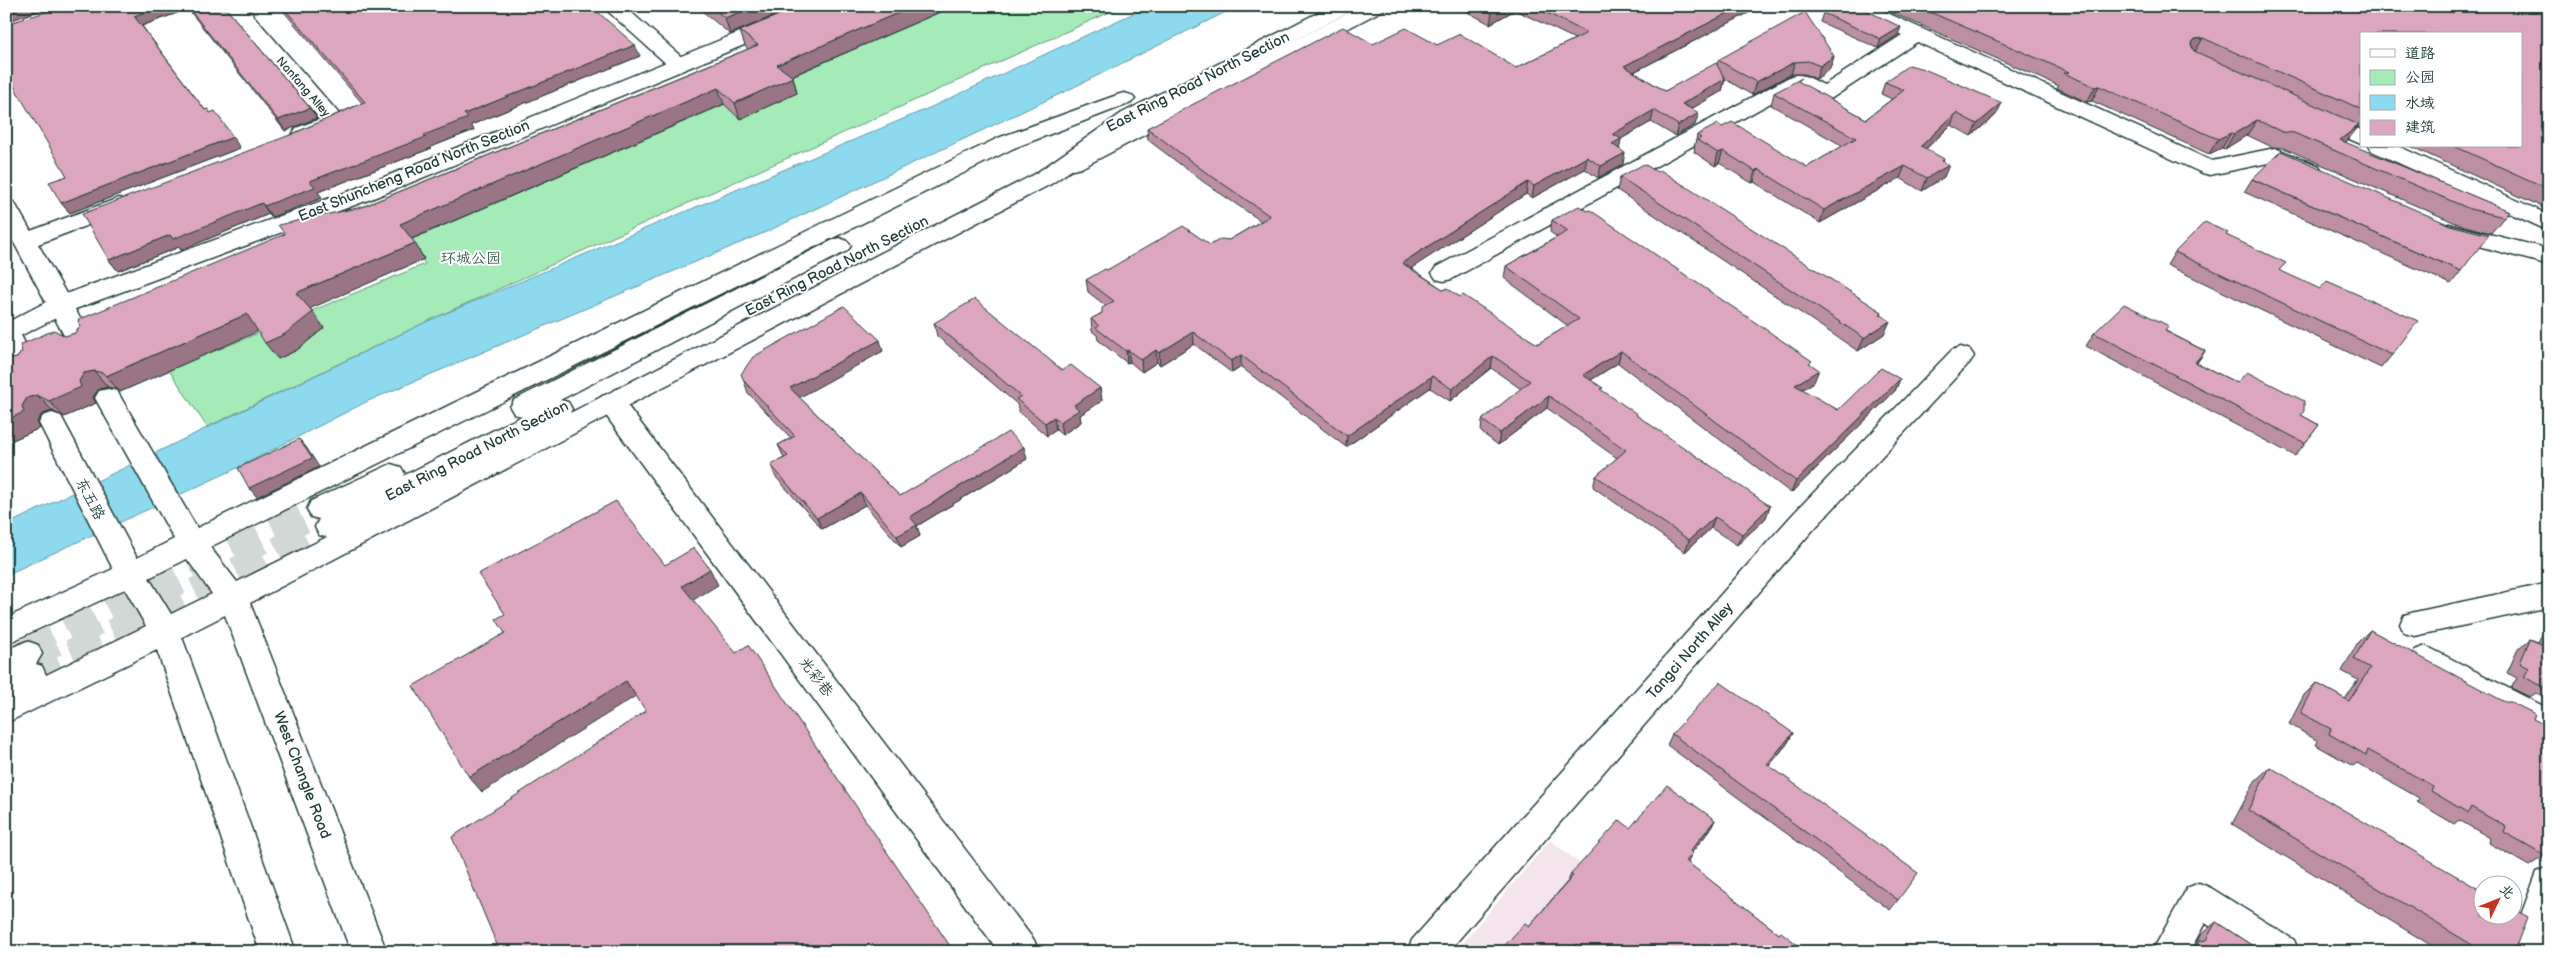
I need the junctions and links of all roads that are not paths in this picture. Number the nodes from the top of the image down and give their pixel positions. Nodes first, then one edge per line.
1 (234, 6) edge
2 (612, 6) edge
3 (822, 6) edge
4 (1310, 6) edge
5 (1346, 6) edge
6 (1376, 6) edge
7 (1855, 6) edge
8 (1916, 34) junction
9 (678, 64) junction
10 (1167, 77) dead end
11 (1137, 100) junction
12 (2300, 109) edge
13 (2360, 138) edge
14 (288, 139) edge
15 (2384, 148) edge
16 (2327, 178) edge
17 (1043, 179) junction
18 (134, 199) edge
19 (6, 207) edge
20 (2432, 223) edge
21 (2549, 224) edge
22 (26, 241) junction
23 (2549, 257) edge
24 (1444, 273) dead end
25 (61, 305) junction
26 (7, 332) edge
27 (80, 341) edge
28 (1961, 356) dead end
29 (23, 366) edge
30 (108, 398) edge
31 (611, 403) junction
32 (52, 423) edge
33 (325, 518) tunnel mouth
34 (191, 542) junction
35 (130, 574) junction
36 (2549, 596) edge
37 (233, 598) junction
38 (2415, 624) dead end
39 (6, 632) edge
40 (166, 633) junction
41 (2426, 659) edge
42 (6, 710) edge
43 (2549, 726) edge
44 (2549, 883) edge
45 (278, 952) edge
46 (369, 952) edge
47 (1021, 952) edge
48 (1425, 952) edge
49 (2170, 952) edge
50 (2280, 952) edge
51 (2525, 952) edge

1 - 14 street, Nanfang Alley
2 - 9 street
3 - 9 street, East Shuncheng Road North Section
4 - 10 street, East Ring Road North Section
5 - 11 street, East Ring Road North Section
6 - 17 street
7 - 8 street
8 - 16 street
8 - 24 street
9 - 25 street, East Shuncheng Road North Section
11 - 17 street
11 - 33 street, East Ring Road North Section
11 - 34 street
12 - 13 street
15 - 21 street
17 - 31 street
18 - 22 street
19 - 22 street
20 - 23 street
22 - 25 street
25 - 26 street, East Shuncheng Road North Section
25 - 27 street
26 - 29 street
28 - 48 street, Tangci North Alley
30 - 34 street
31 - 37 street
31 - 47 street, 光彩巷
32 - 35 street, 东五路
34 - 35 street
34 - 37 street, West Changle Road
35 - 39 street
35 - 40 street, 东五路
36 - 38 street
37 - 40 street
37 - 46 street, West Changle Road
40 - 42 street
40 - 45 street
41 - 43 street
44 - 51 street
49 - 50 street

